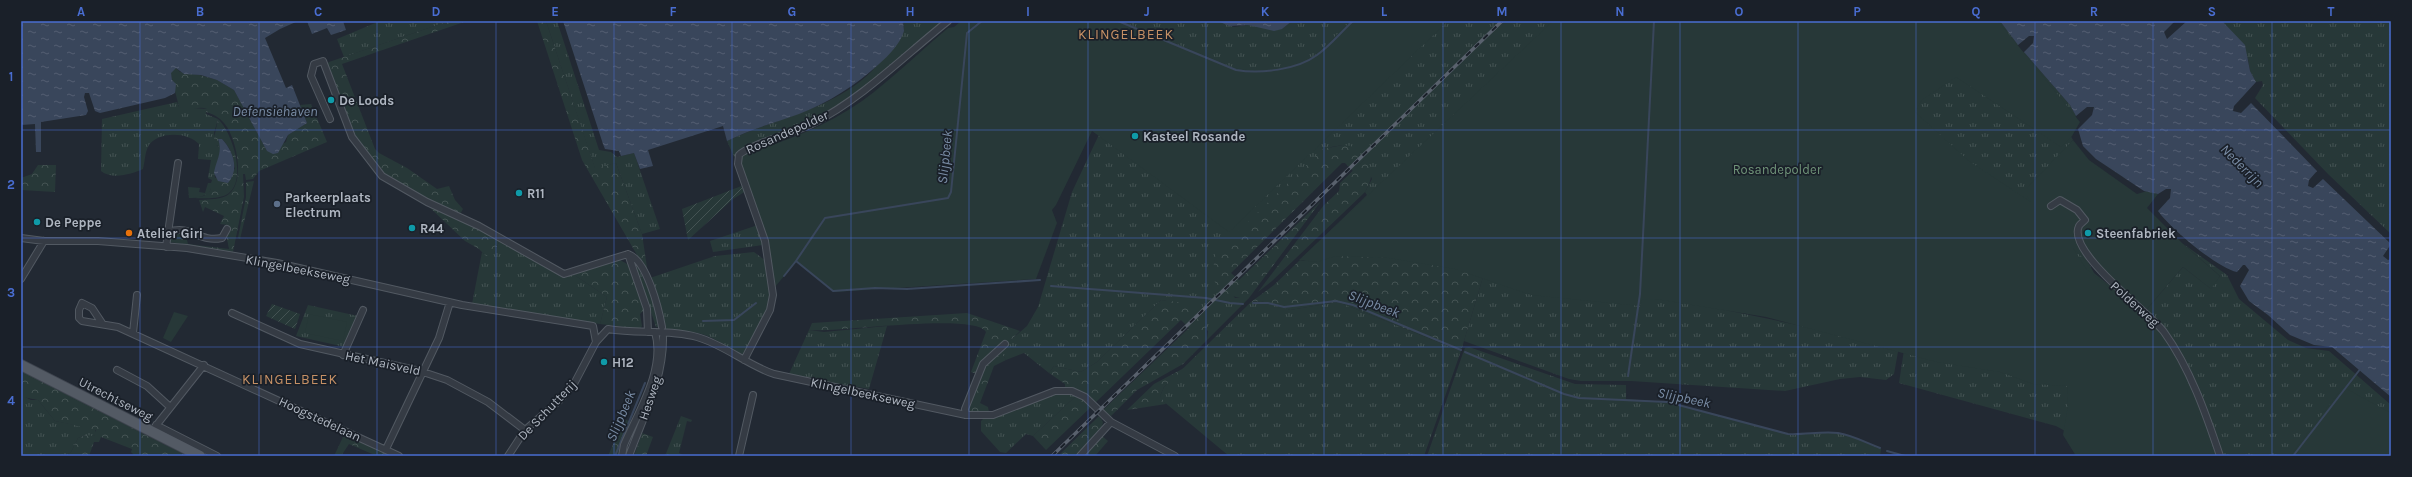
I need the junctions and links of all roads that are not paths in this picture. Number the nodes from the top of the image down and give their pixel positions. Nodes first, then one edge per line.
1 (948, 21) edge
2 (330, 119) dead end
3 (178, 163) dead end
4 (2051, 206) dead end
5 (227, 229) dead end
6 (168, 232) junction
7 (21, 238) edge
8 (44, 241) junction
9 (166, 247) junction
10 (628, 254) junction
11 (21, 279) edge
12 (137, 295) dead end
13 (450, 302) junction
14 (363, 310) dead end
15 (232, 314) dead end
16 (102, 323) dead end
17 (662, 327) dead end
18 (608, 329) joint
19 (648, 332) junction
20 (655, 332) junction
21 (132, 333) junction
22 (663, 337) dead end
23 (596, 342) junction
24 (1005, 344) dead end
25 (343, 355) junction
26 (744, 360) junction
27 (21, 365) edge
28 (204, 365) junction
29 (116, 370) dead end
30 (423, 372) junction
31 (753, 395) dead end
32 (170, 407) junction
33 (966, 415) junction
34 (1111, 422) junction
35 (153, 428) junction
36 (525, 430) junction
37 (386, 449) junction
38 (200, 456) edge
39 (217, 456) edge
40 (399, 456) edge
41 (508, 456) edge
42 (622, 456) edge
43 (629, 456) edge
44 (739, 456) edge
45 (1080, 456) edge
46 (1175, 456) edge
47 (2220, 456) edge

1 - 26 street, Rosandepolder
2 - 10 street
3 - 6 street
4 - 47 street, Polderweg
5 - 6 street
6 - 9 street
7 - 8 street, Klingelbeekseweg
8 - 9 street, Klingelbeekseweg
8 - 11 street
9 - 13 street, Klingelbeekseweg
10 - 17 street
10 - 19 street
12 - 21 street
13 - 23 street, Klingelbeekseweg
13 - 30 street
14 - 25 street
15 - 25 street, Het Maisveld
16 - 21 street, Hoogstedelaan
18 - 19 street, Klingelbeekseweg
18 - 23 street, De Schutterij
19 - 20 street, Klingelbeekseweg
20 - 26 street, Klingelbeekseweg
20 - 42 street
21 - 28 street, Hoogstedelaan
22 - 43 street, Hesweg
23 - 36 street, De Schutterij
24 - 33 street
25 - 30 street, Het Maisveld
26 - 33 street, Klingelbeekseweg
27 - 35 main road, Utrechtseweg
28 - 32 street
28 - 37 street, Hoogstedelaan
29 - 32 street
30 - 36 street, Het Maisveld
30 - 37 street
31 - 44 street
32 - 35 street
33 - 34 street, Klingelbeekseweg
34 - 45 street
34 - 46 street, Klingelbeekseweg
35 - 38 main road, Utrechtseweg
35 - 39 street, Utrechtseweg
36 - 41 street, De Schutterij
37 - 40 street, Hoogstedelaan

